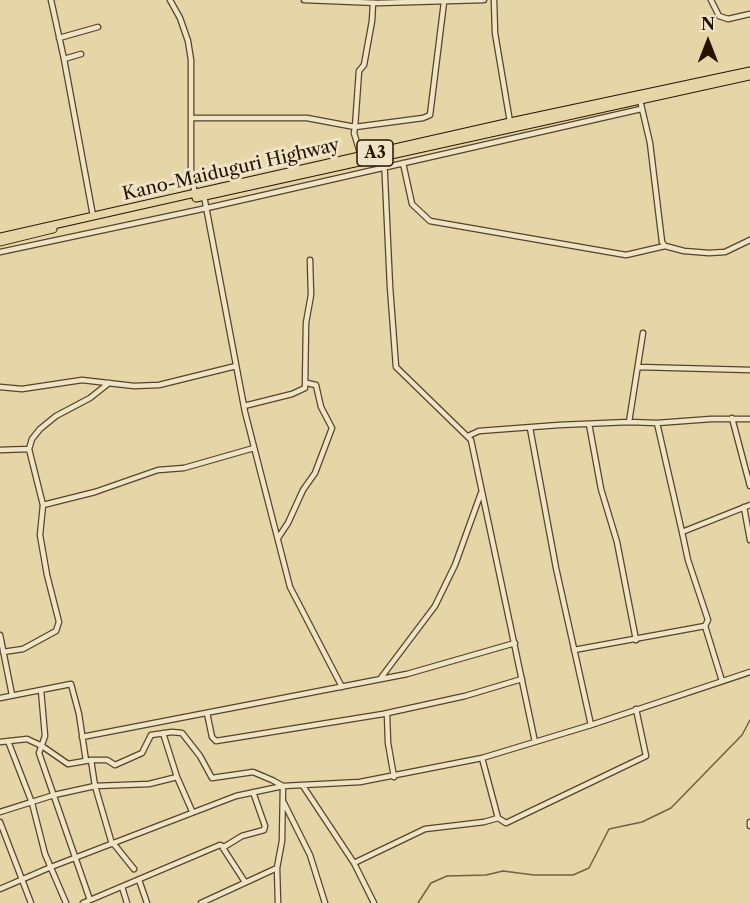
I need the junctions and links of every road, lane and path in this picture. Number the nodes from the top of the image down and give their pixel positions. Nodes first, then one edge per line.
1 (51, 0) edge
2 (170, 0) edge
3 (304, 0) edge
4 (484, 0) edge
5 (494, 0) edge
6 (711, 0) edge
7 (395, 2) edge
8 (444, 2) junction
9 (373, 3) junction
10 (750, 14) edge
11 (98, 27) dead end
12 (58, 38) junction
13 (81, 54) dead end
14 (64, 59) junction
15 (750, 71) edge
16 (750, 76) edge
17 (640, 100) junction
18 (641, 109) junction
19 (191, 118) junction
20 (511, 125) junction
21 (355, 126) junction
22 (362, 156) junction
23 (384, 156) junction
24 (403, 163) junction
25 (386, 166) junction
26 (195, 194) junction
27 (204, 196) junction
28 (207, 208) junction
29 (93, 216) junction
30 (0, 237) edge
31 (750, 240) edge
32 (0, 242) edge
33 (665, 246) junction
34 (0, 252) edge
35 (310, 260) dead end
36 (643, 333) dead end
37 (236, 366) junction
38 (638, 367) junction
39 (750, 370) edge
40 (307, 383) junction
41 (109, 384) junction
42 (0, 387) edge
43 (244, 406) junction
44 (732, 418) junction
45 (750, 418) edge
46 (629, 422) junction
47 (657, 423) junction
48 (590, 424) junction
49 (530, 428) junction
50 (468, 436) junction
51 (254, 448) junction
52 (29, 449) junction
53 (0, 450) edge
54 (750, 486) edge
55 (482, 491) junction
56 (43, 505) junction
57 (747, 506) edge
58 (682, 532) junction
59 (278, 539) junction
60 (750, 540) edge
61 (705, 626) junction
62 (0, 635) edge
63 (636, 640) junction
64 (515, 643) junction
65 (574, 650) junction
66 (3, 652) junction
67 (750, 672) edge
68 (380, 679) junction
69 (522, 679) junction
70 (722, 681) junction
71 (342, 687) junction
72 (40, 690) junction
73 (12, 695) junction
74 (0, 698) edge
75 (636, 709) junction
76 (207, 713) junction
77 (387, 714) junction
78 (591, 724) junction
79 (149, 725) junction
80 (163, 733) junction
81 (151, 735) junction
82 (82, 737) junction
83 (8, 741) junction
84 (0, 742) edge
85 (535, 742) junction
86 (42, 746) junction
87 (482, 758) junction
88 (88, 760) junction
89 (177, 777) junction
90 (394, 777) junction
91 (95, 786) junction
92 (282, 786) junction
93 (303, 786) junction
94 (253, 792) junction
95 (54, 795) junction
96 (283, 801) junction
97 (32, 803) junction
98 (0, 812) edge
99 (192, 812) junction
100 (498, 818) junction
101 (0, 822) edge
102 (112, 843) junction
103 (223, 848) junction
104 (75, 858) junction
105 (354, 863) junction
106 (51, 867) junction
107 (277, 868) junction
108 (134, 869) dead end
109 (22, 879) junction
110 (139, 880) junction
111 (245, 882) junction
112 (122, 887) junction
113 (0, 889) edge
114 (91, 902) edge
115 (31, 903) edge
116 (66, 903) edge
117 (83, 903) edge
118 (127, 903) edge
119 (147, 903) edge
120 (201, 903) edge
121 (278, 903) edge
122 (325, 903) edge
123 (374, 903) edge

1 - 12 street
2 - 19 street
3 - 9 street
4 - 8 street
5 - 20 street
6 - 10 street
7 - 8 street
7 - 9 street
8 - 21 street
9 - 21 street
11 - 12 street
12 - 14 street
13 - 14 street
14 - 29 street
15 - 20 highway, Kano-Maiduguri Highway / A3
16 - 17 highway, Kano-Maiduguri Highway / A3
17 - 18 street
17 - 20 highway, Kano-Maiduguri Highway / A3
18 - 24 street
18 - 33 street
19 - 21 street
19 - 26 street
20 - 22 highway, Kano-Maiduguri Highway / A3
20 - 23 highway, Kano-Maiduguri Highway / A3
21 - 22 street
22 - 26 highway, Kano-Maiduguri Highway / A3
23 - 25 street
23 - 27 highway, Kano-Maiduguri Highway / A3
24 - 25 street
24 - 33 street
25 - 28 street
25 - 50 street
26 - 29 highway, Kano-Maiduguri Highway / A3
27 - 28 street
27 - 32 highway, Kano-Maiduguri Highway / A3
28 - 34 street
28 - 37 street
29 - 30 highway, Kano-Maiduguri Highway / A3
31 - 33 street
35 - 40 street
36 - 38 street
37 - 41 street
37 - 43 street
38 - 39 street
38 - 46 street
40 - 43 street
40 - 59 street
41 - 42 street
41 - 52 street
43 - 51 street
44 - 45 street
44 - 47 street
44 - 54 street
46 - 47 street
46 - 48 street
47 - 58 street
48 - 49 street
48 - 63 street
49 - 50 street
49 - 65 street
50 - 55 street
51 - 56 street
51 - 59 street
52 - 53 street
52 - 56 street
55 - 64 street
55 - 68 street
56 - 66 street
57 - 58 street
57 - 60 street
58 - 61 street
59 - 71 street
61 - 63 street
61 - 70 street
62 - 66 street
63 - 65 street
64 - 68 street
64 - 69 street
65 - 78 street
66 - 73 street
67 - 70 street
68 - 71 street
69 - 77 street
69 - 85 street
70 - 75 street
71 - 76 street
72 - 73 street
72 - 82 street
72 - 86 street
73 - 74 street
75 - 78 street
75 - 100 street
76 - 77 street
76 - 79 street
77 - 90 street
78 - 85 street
79 - 81 street
79 - 82 street
80 - 81 street
80 - 89 street
80 - 92 street
81 - 88 street
82 - 88 street
83 - 84 street
83 - 86 street
83 - 97 street
85 - 87 street
86 - 88 street
86 - 95 street
87 - 90 street
87 - 100 street
88 - 91 street
89 - 91 street
89 - 99 street
90 - 93 street
91 - 95 street
91 - 102 street
92 - 93 street
92 - 94 street
92 - 96 street
93 - 105 street
94 - 99 street
94 - 103 street
95 - 97 street
95 - 104 street
96 - 107 street
96 - 122 street
97 - 98 street
97 - 106 street
99 - 102 street
100 - 105 street
101 - 109 street
102 - 104 street
102 - 108 street
103 - 110 street
103 - 111 street
104 - 106 street
104 - 114 street
105 - 123 street
106 - 109 street
106 - 116 street
107 - 111 street
107 - 121 street
109 - 113 street
109 - 115 street
110 - 112 street
110 - 119 street
111 - 120 street
112 - 114 street
112 - 118 street
114 - 117 street

